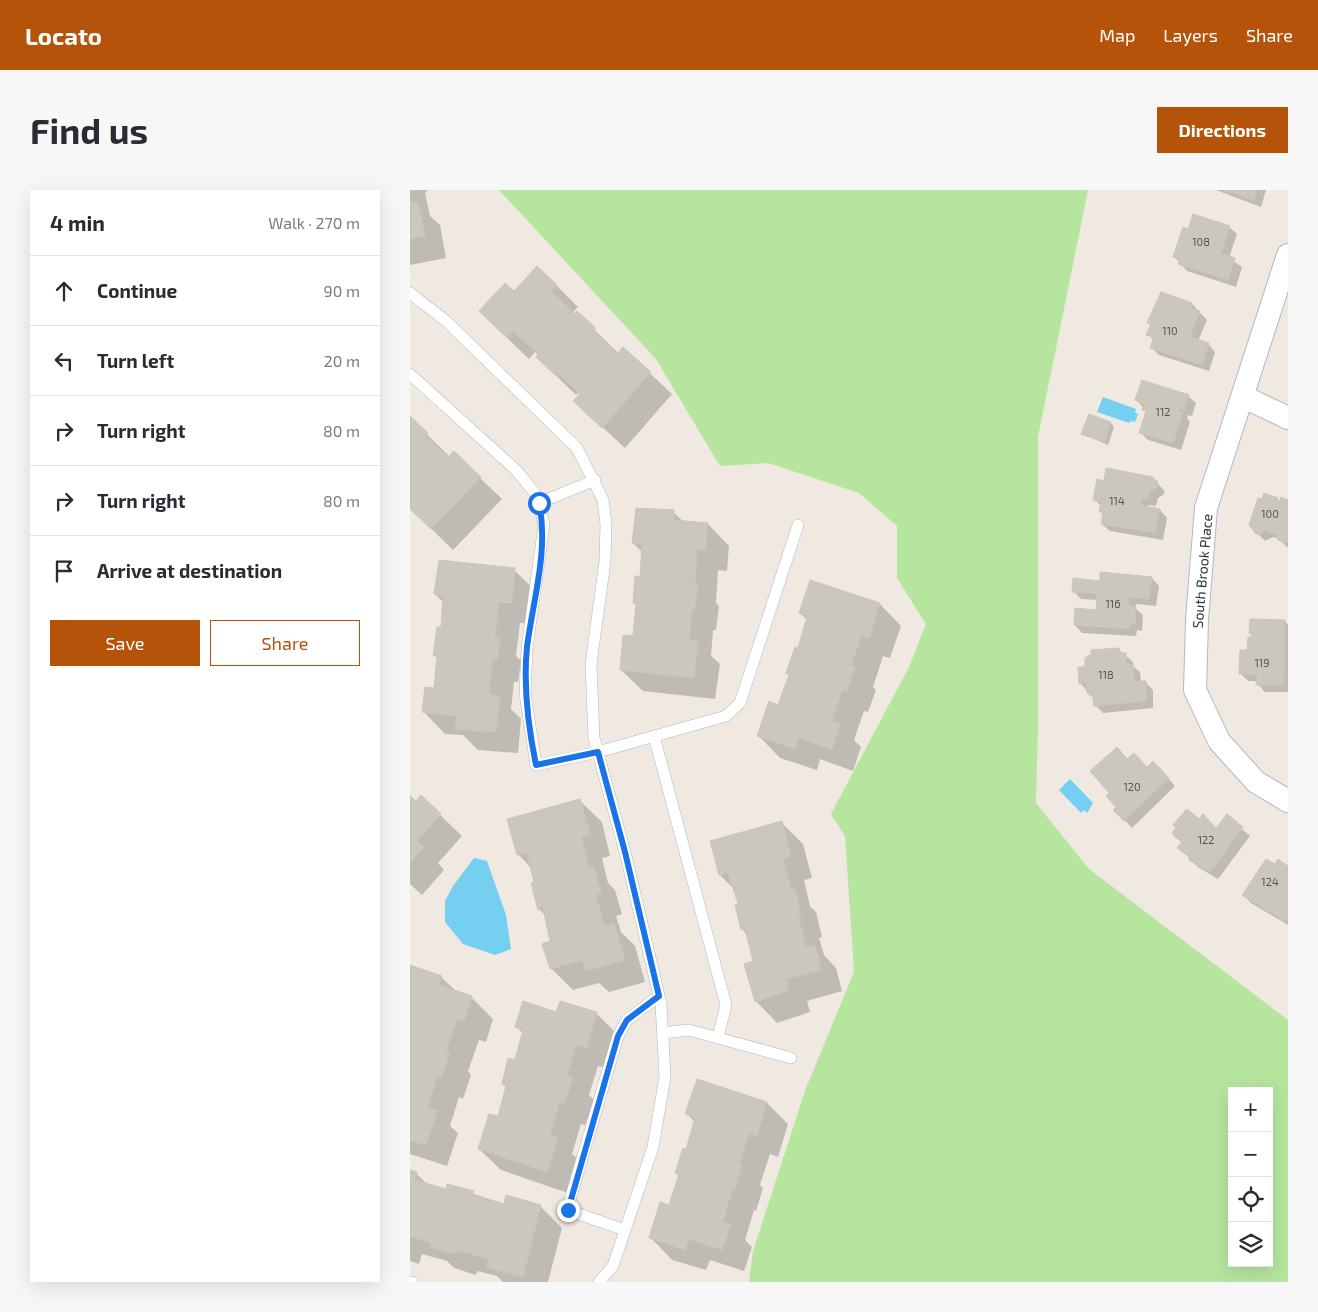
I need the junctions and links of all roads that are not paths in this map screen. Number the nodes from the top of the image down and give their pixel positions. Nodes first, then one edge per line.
1 (1288, 255) edge
2 (410, 293) edge
3 (410, 374) edge
4 (1244, 397) junction
5 (1288, 418) edge
6 (595, 480) junction
7 (539, 503) junction
8 (798, 525) dead end
9 (654, 736) junction
10 (598, 752) junction
11 (1288, 801) edge
12 (659, 996) junction
13 (663, 1033) junction
14 (718, 1037) junction
15 (791, 1058) dead end
16 (625, 1230) junction
17 (598, 1282) edge

1 - 4 street, South Brook Place
2 - 6 lane
3 - 7 lane
4 - 5 street
4 - 11 street, South Brook Place
6 - 7 lane
6 - 10 lane
7 - 10 lane
8 - 9 lane
9 - 10 lane
9 - 14 lane
10 - 12 lane
12 - 13 lane
12 - 16 lane
13 - 14 lane
13 - 16 lane
14 - 15 lane
16 - 17 lane

